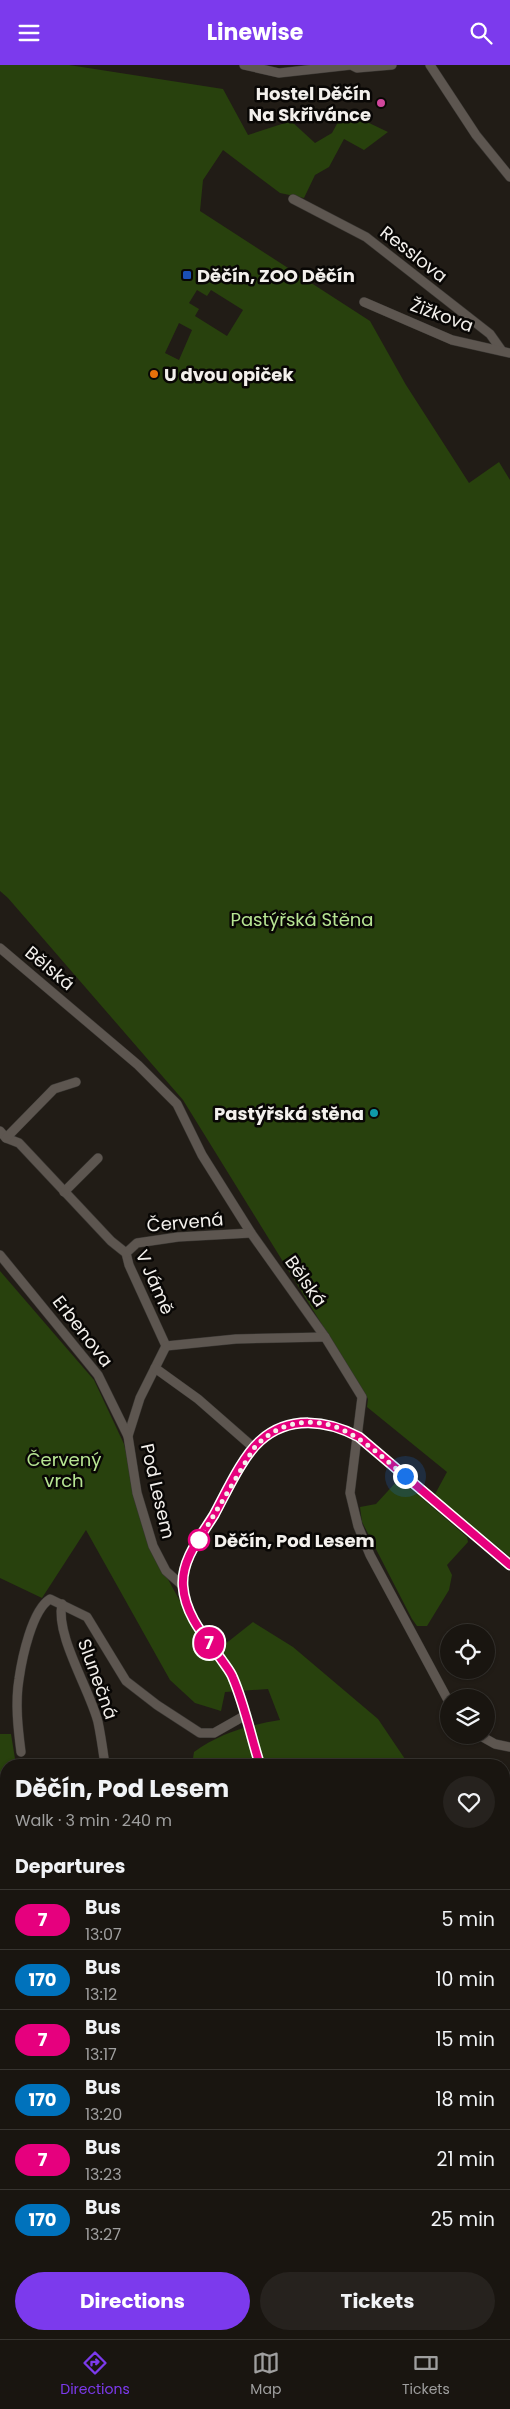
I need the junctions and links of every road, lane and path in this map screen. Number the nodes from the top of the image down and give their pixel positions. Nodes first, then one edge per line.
1 (244, 65) edge
2 (351, 65) edge
3 (392, 65) edge
4 (430, 65) edge
5 (510, 177) edge
6 (293, 199) dead end
7 (364, 303) dead end
8 (506, 352) edge
9 (0, 948) edge
10 (76, 1082) dead end
11 (3, 1134) edge
12 (98, 1158) dead end
13 (64, 1192) junction
14 (251, 1233) junction
15 (126, 1253) junction
16 (0, 1255) edge
17 (325, 1337) junction
18 (166, 1346) junction
19 (155, 1368) junction
20 (128, 1436) junction
21 (359, 1437) junction
22 (254, 1448) junction
23 (510, 1565) edge
24 (183, 1586) junction
25 (62, 1604) junction
26 (442, 1689) edge
27 (246, 1720) junction
28 (495, 1744) edge
29 (510, 1747) edge
30 (21, 1752) dead end
31 (104, 1759) edge
32 (258, 1759) edge

1 - 2 street
2 - 3 street
4 - 5 street
6 - 8 street, Resslova
7 - 8 street, Žižkova
9 - 14 street, Bělská
10 - 11 street
11 - 13 street, V Jámě
12 - 13 street
13 - 15 street, V Jámě
14 - 15 street, Červená
14 - 17 street, Bělská
15 - 18 street, V Jámě
16 - 20 street, Erbenova
17 - 18 street
17 - 21 street, Bělská
18 - 19 street
19 - 20 street, Pod Lesem
19 - 22 street
20 - 24 street, Pod Lesem
21 - 22 street
21 - 23 street
21 - 26 street, Bělská
22 - 24 street
24 - 27 street
25 - 27 street
25 - 30 street
25 - 31 street, Slunečná
27 - 32 street
28 - 29 street

